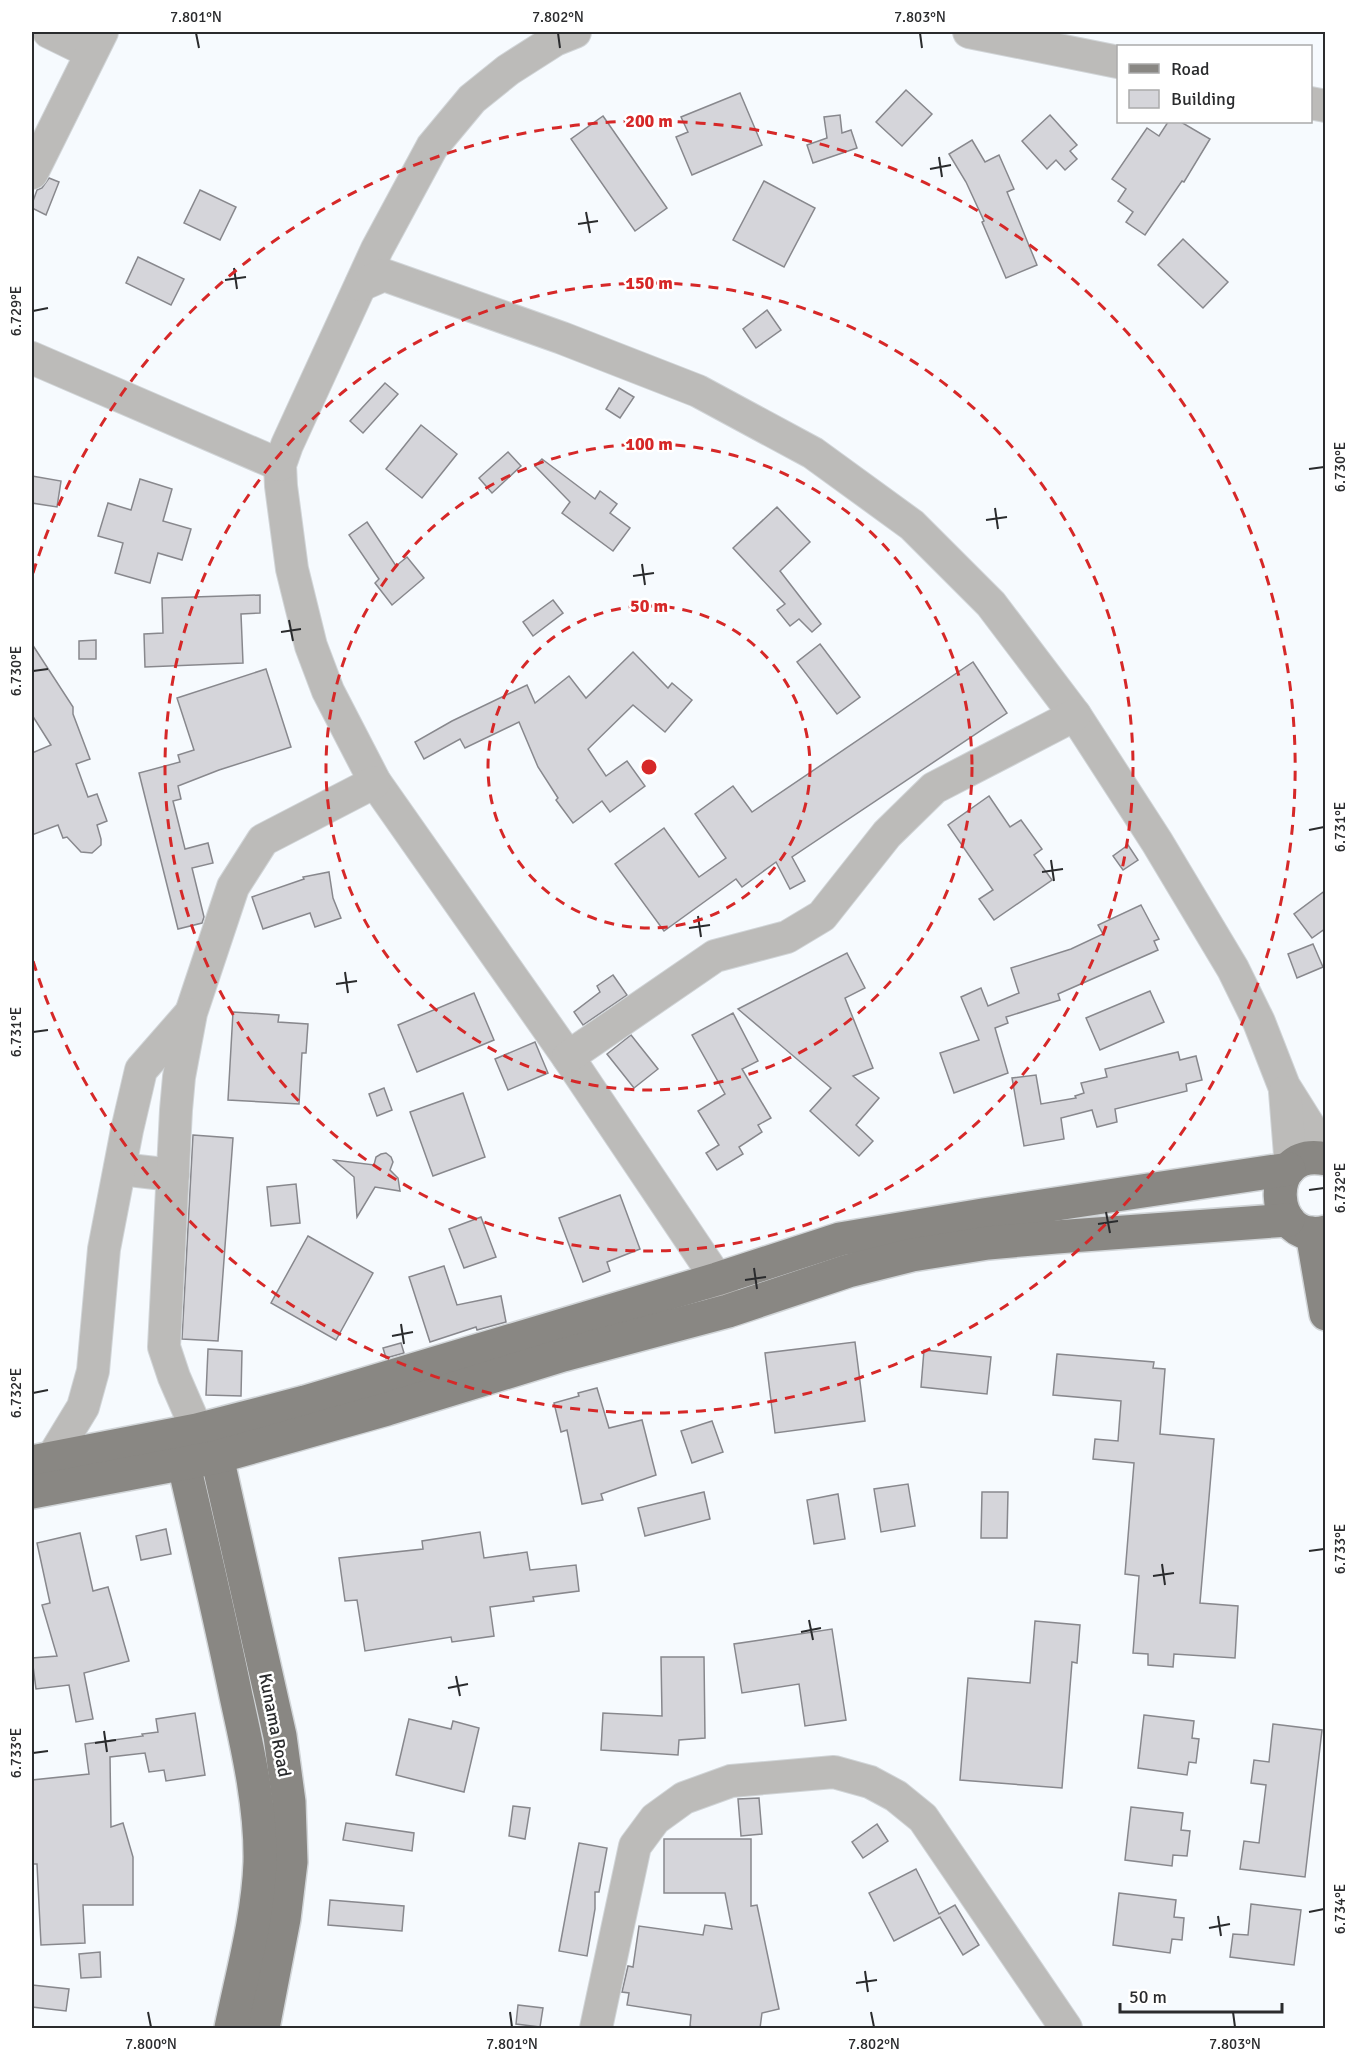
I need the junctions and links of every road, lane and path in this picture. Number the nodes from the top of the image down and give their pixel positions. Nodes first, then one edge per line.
1 (49, 32) edge
2 (575, 32) edge
3 (969, 32) edge
4 (96, 42) edge
5 (1117, 62) edge
6 (32, 172) edge
7 (374, 270) junction
8 (32, 358) edge
9 (280, 465) junction
10 (1075, 715) junction
11 (375, 782) junction
12 (191, 1013) junction
13 (568, 1057) junction
14 (1284, 1086) junction
15 (1326, 1153) edge
16 (1326, 1159) edge
17 (1290, 1168) junction
18 (120, 1169) junction
19 (172, 1175) junction
20 (1309, 1228) edge
21 (717, 1279) junction
22 (728, 1311) junction
23 (1326, 1314) edge
24 (181, 1433) junction
25 (217, 1457) junction
26 (42, 1460) edge
27 (184, 1465) junction
28 (32, 1492) edge
29 (231, 2028) edge
30 (264, 2028) edge
31 (596, 2028) edge
32 (1065, 2028) edge

1 - 4 street
2 - 7 street
3 - 5 street
4 - 6 street
7 - 9 street
7 - 10 street
8 - 9 street
9 - 11 street
10 - 13 street
10 - 14 street
11 - 12 street
11 - 13 street
12 - 18 street
12 - 19 street
13 - 21 street
14 - 15 street
14 - 17 street
16 - 17 main road
17 - 20 main road
17 - 21 main road
18 - 19 street
18 - 26 street
19 - 24 street
20 - 22 main road
20 - 23 main road
21 - 22 street
21 - 24 main road
22 - 25 main road
24 - 25 main road, Kunama Road
24 - 26 main road
24 - 27 main road, Kunama Road
25 - 27 main road
25 - 30 main road, Kunama Road
27 - 28 main road
27 - 29 main road, Kunama Road
31 - 32 street

